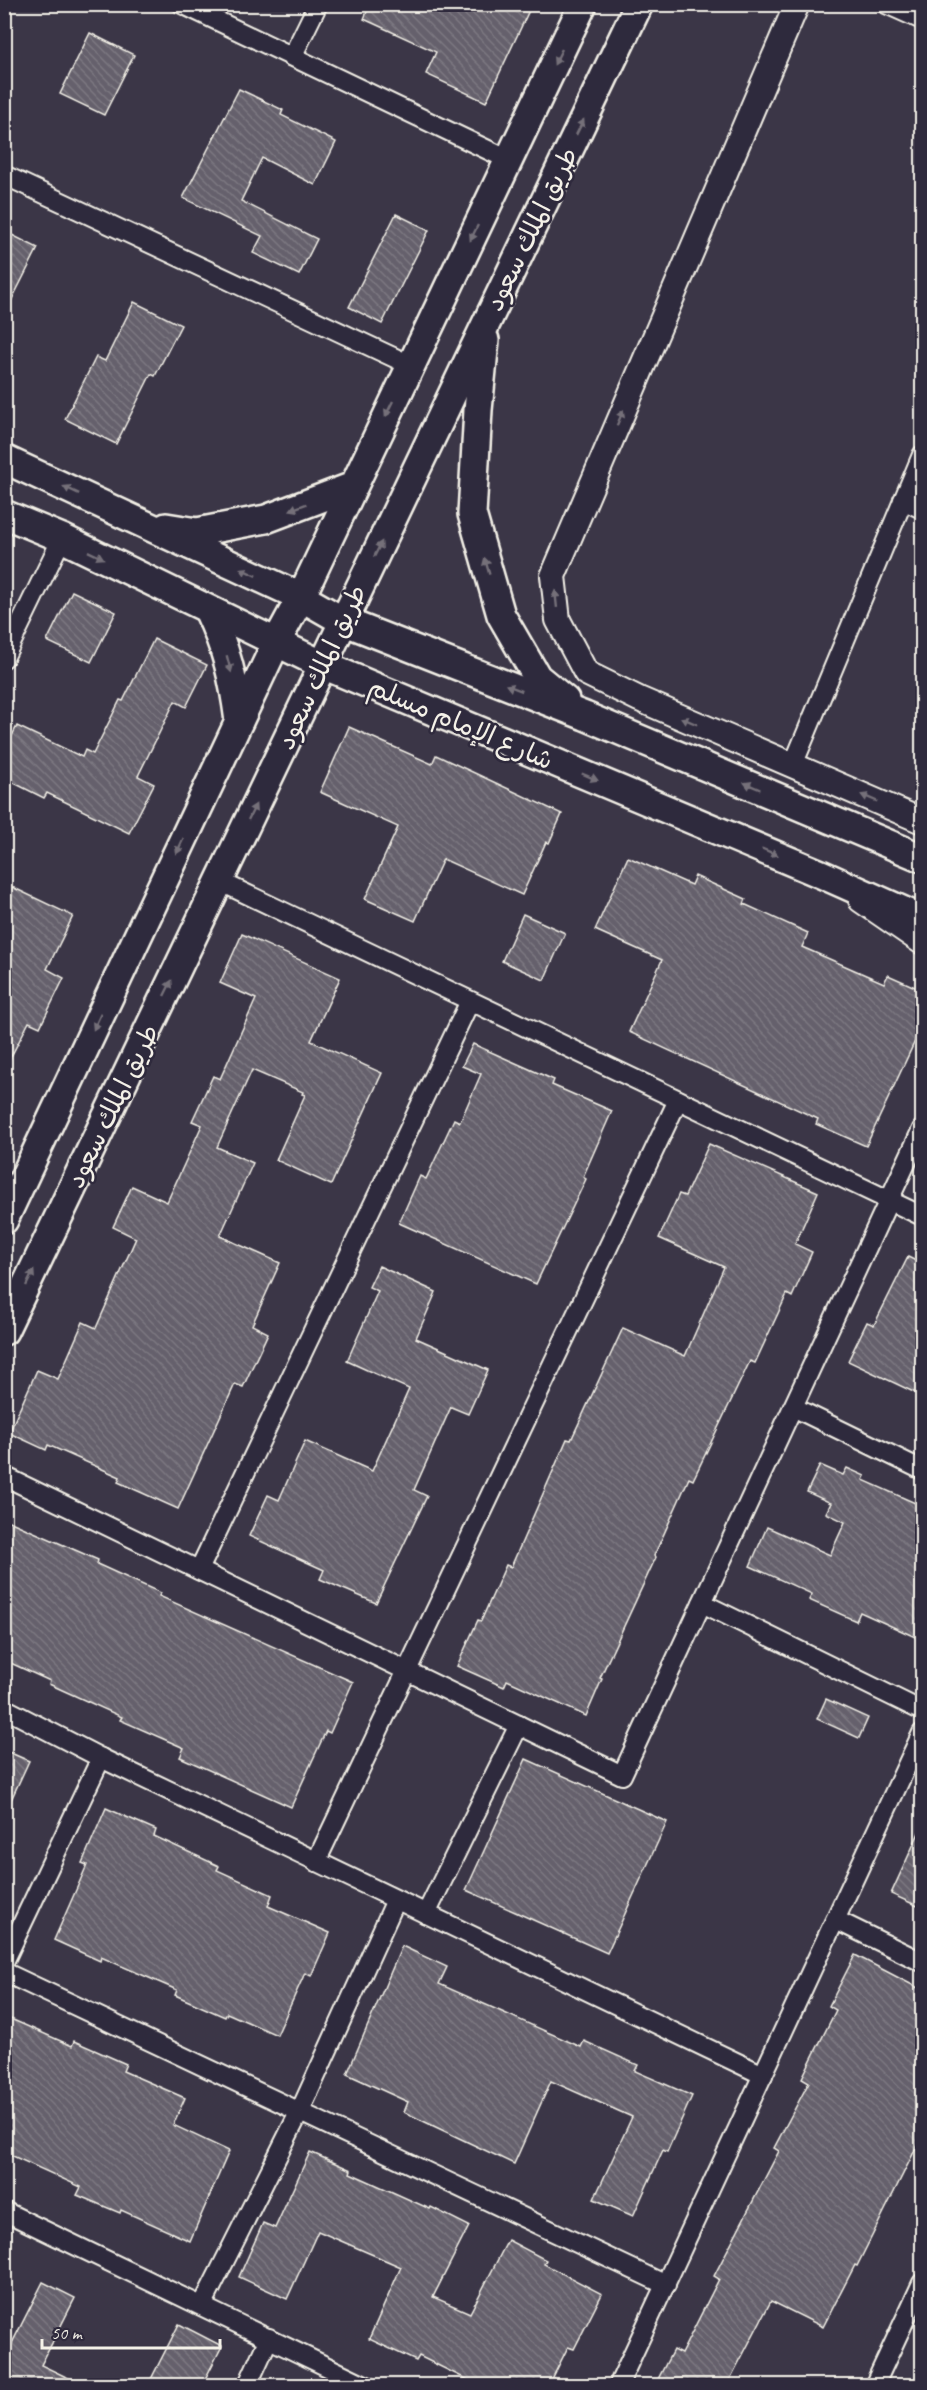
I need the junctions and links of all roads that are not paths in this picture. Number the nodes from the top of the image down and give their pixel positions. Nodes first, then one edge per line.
1 (182, 4) edge
2 (318, 4) edge
3 (583, 4) edge
4 (639, 4) edge
5 (797, 4) edge
6 (886, 4) edge
7 (922, 20) edge
8 (292, 57) junction
9 (509, 160) junction
10 (4, 175) edge
11 (487, 322) junction
12 (410, 365) junction
13 (922, 455) edge
14 (4, 459) edge
15 (353, 486) junction
16 (903, 500) junction
17 (922, 509) edge
18 (4, 514) edge
19 (145, 524) junction
20 (62, 538) junction
21 (301, 597) junction
22 (208, 610) junction
23 (343, 621) junction
24 (277, 641) junction
25 (4, 658) edge
26 (323, 665) junction
27 (585, 716) junction
28 (239, 721) junction
29 (793, 765) junction
30 (922, 821) edge
31 (922, 858) edge
32 (821, 874) junction
33 (219, 881) junction
34 (922, 919) edge
35 (922, 942) edge
36 (470, 1001) junction
37 (678, 1100) junction
38 (922, 1129) edge
39 (889, 1200) junction
40 (922, 1216) edge
41 (4, 1220) edge
42 (4, 1331) edge
43 (793, 1407) junction
44 (922, 1470) edge
45 (4, 1476) edge
46 (199, 1570) junction
47 (702, 1603) junction
48 (405, 1670) junction
49 (4, 1708) edge
50 (922, 1711) edge
51 (519, 1725) junction
52 (922, 1733) edge
53 (100, 1758) junction
54 (316, 1862) junction
55 (396, 1900) junction
56 (426, 1914) junction
57 (836, 1920) junction
58 (4, 1962) edge
59 (922, 1962) edge
60 (4, 1972) edge
61 (763, 2075) junction
62 (300, 2111) junction
63 (4, 2211) edge
64 (922, 2283) edge
65 (666, 2285) junction
66 (202, 2306) junction
67 (269, 2338) junction
68 (247, 2385) edge
69 (367, 2385) edge
70 (618, 2385) edge
71 (874, 2385) edge

1 - 8 street
2 - 8 street
3 -> 9 main road, طريق الملك سعود
11 -> 4 main road, طريق الملك سعود
29 -> 5 street
6 - 7 street
8 - 9 street
9 -> 12 main road, طريق الملك سعود
10 - 12 street
23 -> 11 main road, طريق الملك سعود
27 -> 11 main road
12 -> 15 main road, طريق الملك سعود
13 - 16 street
19 -> 14 main road, شارع الإمام مسلم
15 -> 19 main road
15 - 21 main road, طريق الملك سعود
16 - 17 street
16 - 29 street
18 - 20 main road, شارع الإمام مسلم
21 -> 19 main road, شارع الإمام مسلم
20 -> 22 main road, شارع الإمام مسلم
20 - 25 street
21 - 23 main road, شارع الإمام مسلم
21 - 24 main road, طريق الملك سعود
22 - 24 main road, شارع الإمام مسلم
22 -> 28 main road
23 - 26 main road, طريق الملك سعود
27 -> 23 main road, شارع الإمام مسلم
24 - 26 main road, شارع الإمام مسلم
24 - 28 main road, طريق الملك سعود
26 -> 32 main road, شارع الإمام مسلم
33 -> 26 main road, طريق الملك سعود
31 -> 27 main road, شارع الإمام مسلم
28 -> 41 main road, طريق الملك سعود
30 -> 29 street
32 - 34 main road, شارع الإمام مسلم
32 - 35 street
33 - 36 street
42 -> 33 main road, طريق الملك سعود
36 - 37 street
36 - 46 street
37 - 39 street
37 - 48 street
38 - 39 street
39 - 40 street
39 - 43 street
43 - 44 street
43 - 47 street
45 - 46 street
46 - 48 street
47 - 50 street
47 - 51 street
48 - 51 street
48 - 54 street
49 - 53 street
51 - 56 street
52 - 57 street
53 - 54 street
53 - 58 street
54 - 55 street
55 - 56 street
55 - 62 street
56 - 61 street
57 - 59 street
57 - 61 street
60 - 62 street
61 - 65 street
62 - 65 street
62 - 66 street
63 - 66 street
64 - 71 street
65 - 70 street
66 - 67 street
67 - 68 street
67 - 69 street

